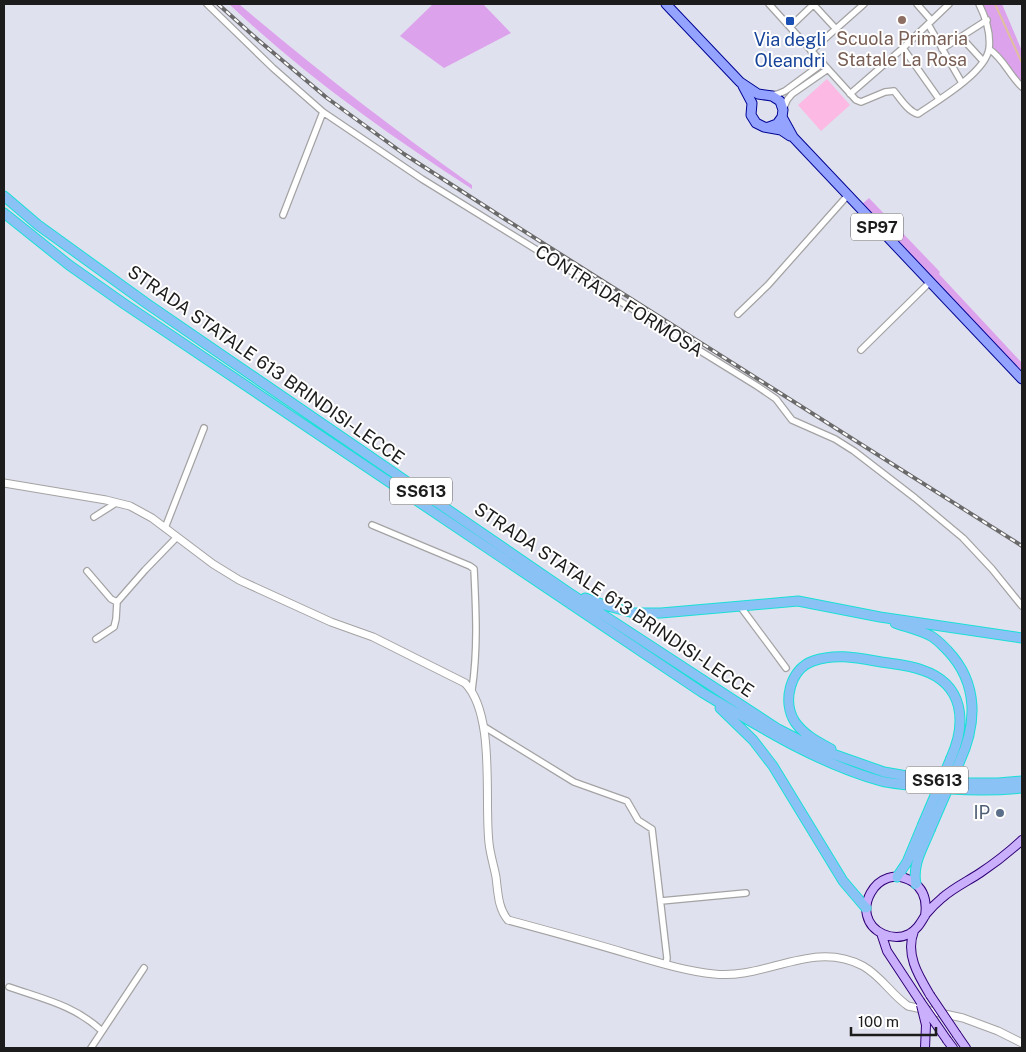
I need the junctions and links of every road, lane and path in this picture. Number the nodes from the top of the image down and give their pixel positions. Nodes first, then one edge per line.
1 (207, 4) edge
2 (666, 4) edge
3 (768, 4) edge
4 (814, 4) edge
5 (917, 4) edge
6 (949, 4) edge
7 (979, 4) edge
8 (859, 5) edge
9 (987, 20) junction
10 (930, 22) junction
11 (790, 27) junction
12 (836, 29) junction
13 (961, 37) junction
14 (903, 48) junction
15 (942, 49) junction
16 (989, 49) junction
17 (811, 51) junction
18 (983, 61) junction
19 (822, 63) junction
20 (828, 70) junction
21 (740, 82) junction
22 (962, 83) junction
23 (1022, 86) edge
24 (850, 94) junction
25 (766, 95) junction
26 (939, 99) junction
27 (752, 106) junction
28 (323, 112) junction
29 (782, 113) junction
30 (769, 127) junction
31 (793, 137) junction
32 (848, 195) junction
33 (4, 196) edge
34 (4, 213) edge
35 (283, 215) dead end
36 (929, 283) junction
37 (738, 314) dead end
38 (861, 350) dead end
39 (1022, 379) edge
40 (204, 428) dead end
41 (4, 483) edge
42 (116, 503) junction
43 (94, 517) dead end
44 (372, 525) dead end
45 (165, 528) junction
46 (177, 537) junction
47 (87, 571) dead end
48 (568, 592) junction
49 (117, 602) junction
50 (740, 606) junction
51 (1022, 606) edge
52 (880, 617) junction
53 (1022, 638) edge
54 (96, 639) dead end
55 (786, 668) dead end
56 (472, 690) junction
57 (703, 693) junction
58 (483, 726) junction
59 (955, 760) junction
60 (854, 761) junction
61 (1022, 781) edge
62 (1022, 788) edge
63 (926, 828) junction
64 (1022, 840) edge
65 (897, 877) junction
66 (916, 884) junction
67 (746, 893) dead end
68 (661, 900) junction
69 (866, 908) junction
70 (925, 916) junction
71 (914, 931) junction
72 (881, 933) junction
73 (666, 964) junction
74 (144, 968) dead end
75 (9, 987) dead end
76 (920, 1001) junction
77 (102, 1031) junction
78 (1022, 1043) edge
79 (91, 1048) edge
80 (925, 1048) edge
81 (953, 1048) edge
82 (966, 1048) edge

1 - 28 street, CONTRADA FORMOSA
2 - 21 main road
3 - 11 street
4 - 11 street
4 - 12 street
5 - 10 street
6 - 10 street
7 - 9 street
8 - 12 street
9 - 13 street
9 - 16 street
10 - 14 street
10 - 15 street
11 - 17 street
12 - 17 street
13 - 15 street
13 - 18 street
14 - 24 street
14 - 26 street
15 - 22 street
16 - 18 street
16 - 23 street
17 - 19 street
18 - 22 street
19 - 20 street
19 - 25 street
20 - 24 street
20 - 29 street
21 - 25 main road
21 - 27 main road
22 - 26 street
24 - 26 street
25 - 27 main road
25 - 29 main road
27 - 30 main road
28 - 35 street
28 - 51 street, CONTRADA FORMOSA
29 - 30 main road
29 - 31 main road, SP97
30 - 31 main road, SP97
31 - 32 main road, SP97
32 - 36 main road, SP97
32 - 37 street
33 - 48 highway, STRADA STATALE 613 BRINDISI-LECCE / SS613
34 - 57 highway, STRADA STATALE 613 BRINDISI-LECCE / SS613
36 - 38 street
36 - 39 main road, SP97
40 - 45 street
41 - 42 street
42 - 43 street
42 - 45 street
44 - 56 street
45 - 46 street
46 - 49 street
46 - 56 street
47 - 49 street
48 - 50 highway
48 - 60 highway, STRADA STATALE 613 BRINDISI-LECCE / SS613
49 - 54 street
50 - 52 highway
50 - 55 street
52 - 53 highway
52 - 59 highway
56 - 58 street
57 - 62 highway, STRADA STATALE 613 BRINDISI-LECCE / SS613
57 - 69 highway
58 - 68 street
58 - 73 street
59 - 60 highway
59 - 63 highway, bridge
60 - 61 highway, STRADA STATALE 613 BRINDISI-LECCE / SS613
63 - 65 highway
63 - 66 highway
64 - 70 main road
65 - 66 main road
65 - 69 main road
66 - 70 main road
67 - 68 street
68 - 73 street
69 - 72 main road
70 - 71 main road
71 - 72 main road
71 - 82 main road, bridge
72 - 76 main road
73 - 78 street
74 - 77 street
75 - 77 street
76 - 80 main road, bridge
76 - 81 main road, bridge
77 - 79 street

